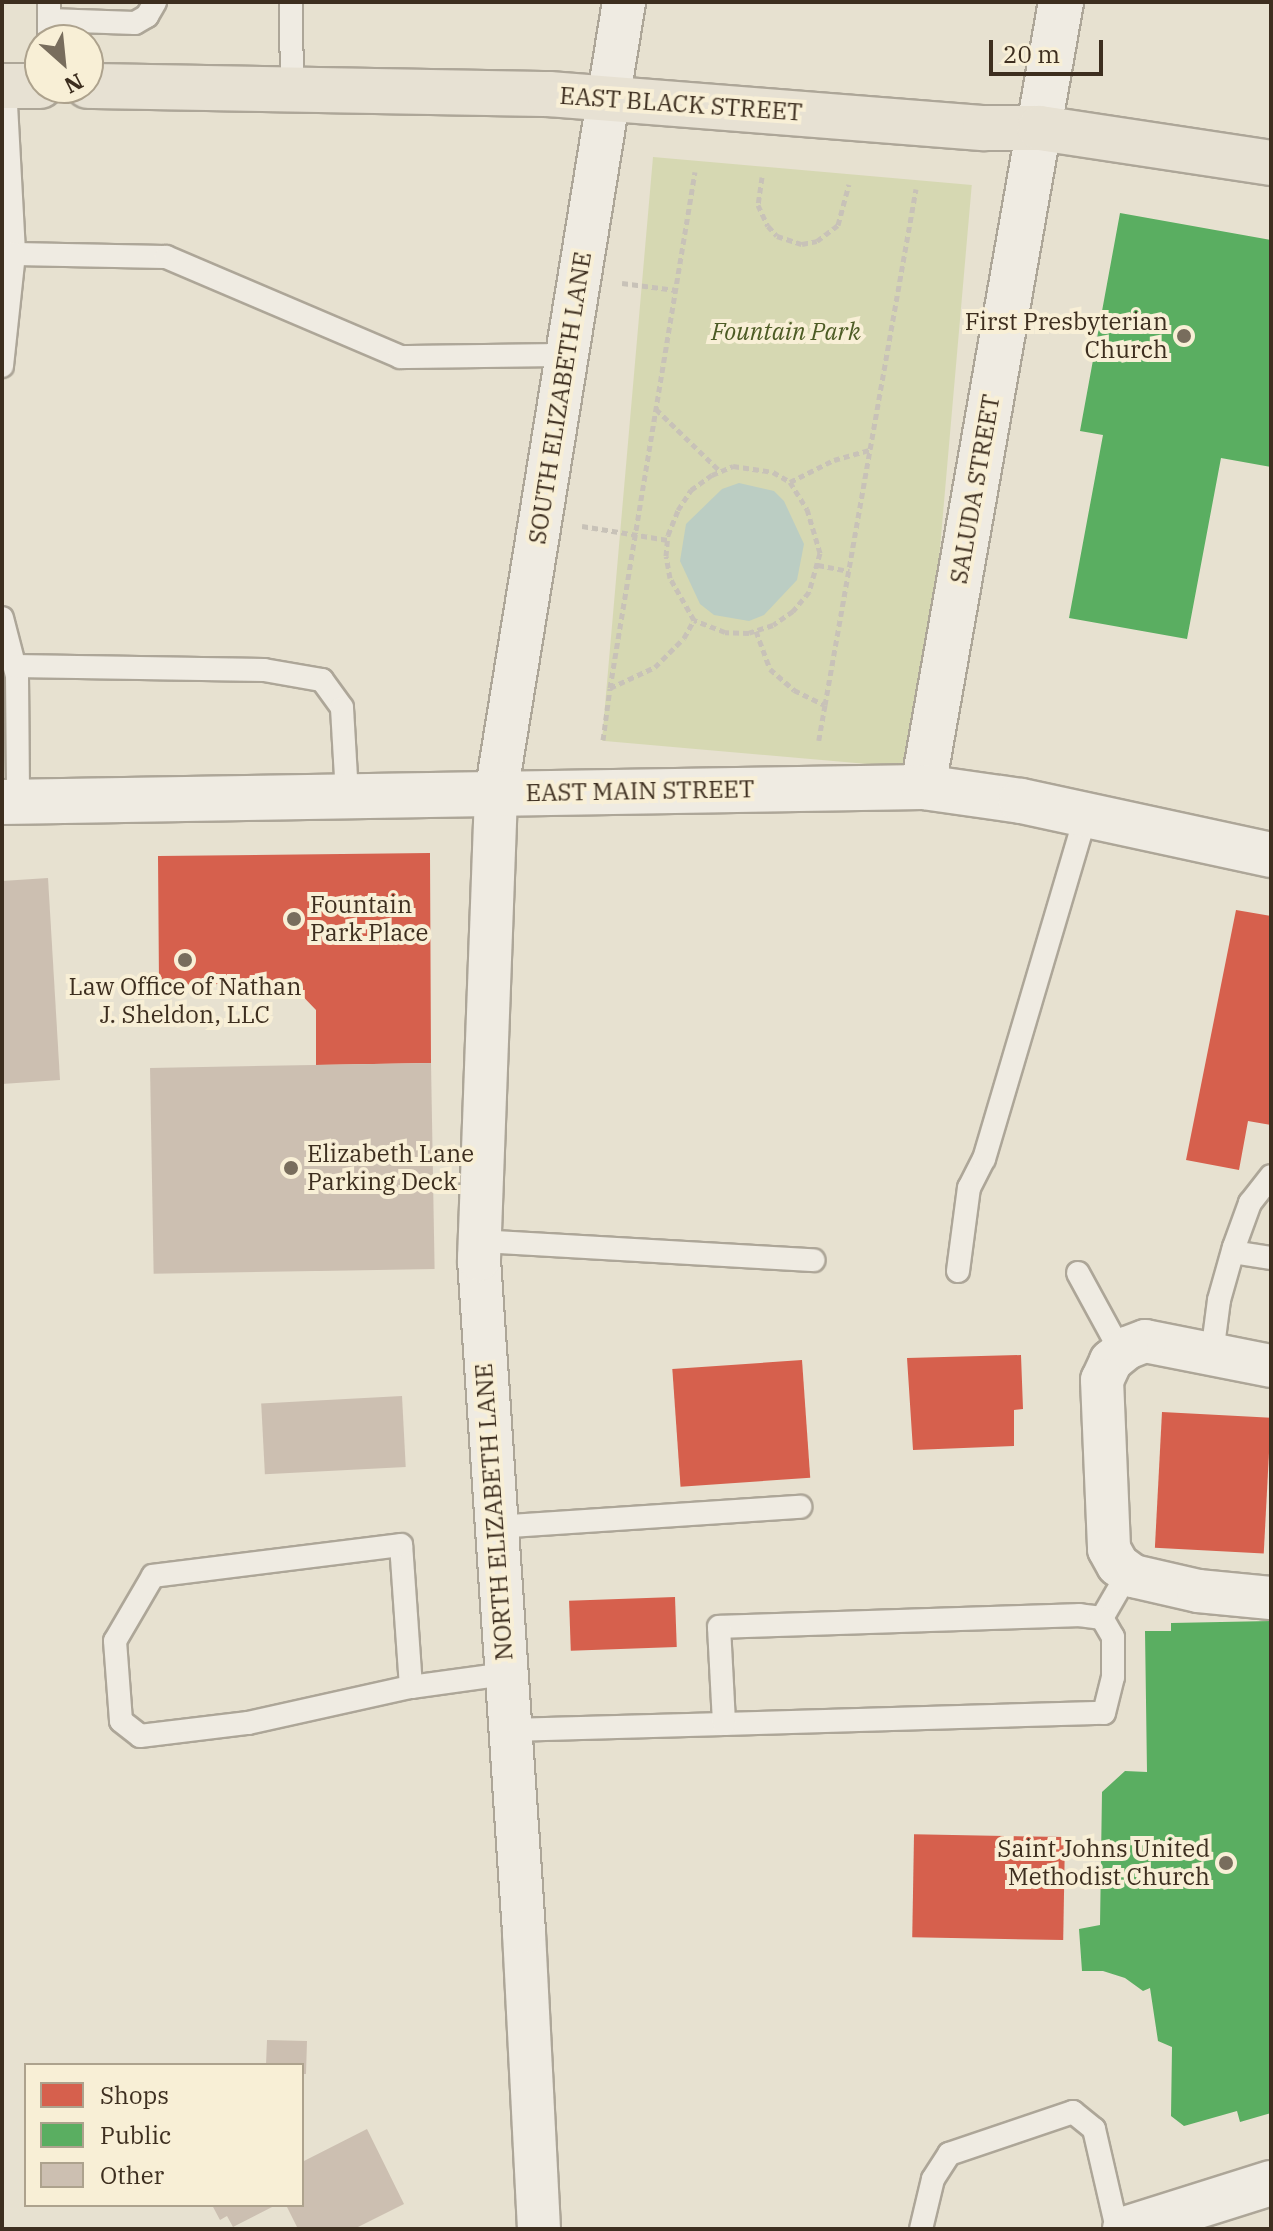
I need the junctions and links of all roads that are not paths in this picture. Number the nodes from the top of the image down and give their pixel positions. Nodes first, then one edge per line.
1 (155, 2) edge
2 (291, 2) edge
3 (624, 2) edge
4 (1061, 2) edge
5 (49, 21) edge
6 (16, 86) edge
7 (104, 86) edge
8 (292, 91) junction
9 (608, 101) junction
10 (1040, 128) junction
11 (1271, 163) edge
12 (14, 254) junction
13 (568, 355) junction
14 (2, 366) edge
15 (2, 618) edge
16 (15, 666) junction
17 (923, 787) junction
18 (496, 794) junction
19 (347, 796) junction
20 (10, 802) edge
21 (1086, 815) junction
22 (1271, 855) edge
23 (1271, 1176) edge
24 (480, 1241) junction
25 (1233, 1252) junction
26 (1271, 1258) edge
27 (813, 1260) dead end
28 (958, 1271) dead end
29 (1078, 1273) dead end
30 (1121, 1352) junction
31 (1212, 1354) junction
32 (1271, 1366) edge
33 (800, 1507) dead end
34 (495, 1527) junction
35 (1128, 1573) junction
36 (1271, 1598) edge
37 (1102, 1618) junction
38 (506, 1674) junction
39 (411, 1687) junction
40 (724, 1724) junction
41 (510, 1730) junction
42 (1271, 2183) edge
43 (539, 2229) edge
44 (921, 2229) edge
45 (1117, 2229) edge
46 (1125, 2229) edge

1 - 5 lane
2 - 8 lane
3 - 9 street, SOUTH ELIZABETH LANE
4 - 10 street, SALUDA STREET
6 - 12 lane
7 - 8 main road, EAST BLACK STREET
8 - 9 main road, EAST BLACK STREET
9 - 10 main road, EAST BLACK STREET
9 - 13 street, SOUTH ELIZABETH LANE
10 - 11 main road, EAST BLACK STREET
10 - 17 street, SALUDA STREET
12 - 13 lane
12 - 14 lane
13 - 18 street, SOUTH ELIZABETH LANE
15 - 16 lane
16 - 19 lane
16 - 20 lane
17 - 18 street, EAST MAIN STREET
17 - 21 street, EAST MAIN STREET
18 - 19 street, EAST MAIN STREET
18 - 24 street, NORTH ELIZABETH LANE
19 - 20 street, EAST MAIN STREET
21 - 22 street, EAST MAIN STREET
21 - 28 lane
23 - 25 lane
24 - 27 lane
24 - 34 street, NORTH ELIZABETH LANE
25 - 26 lane
25 - 31 lane
29 - 30 lane
30 - 31 street
30 - 35 street
31 - 32 street
33 - 34 lane
34 - 38 street, NORTH ELIZABETH LANE
35 - 36 street
35 - 37 lane
37 - 40 lane
37 - 40 lane
38 - 39 lane
38 - 41 street, NORTH ELIZABETH LANE
39 - 39 lane
40 - 41 lane
41 - 43 street, NORTH ELIZABETH LANE
42 - 46 street
44 - 45 lane

